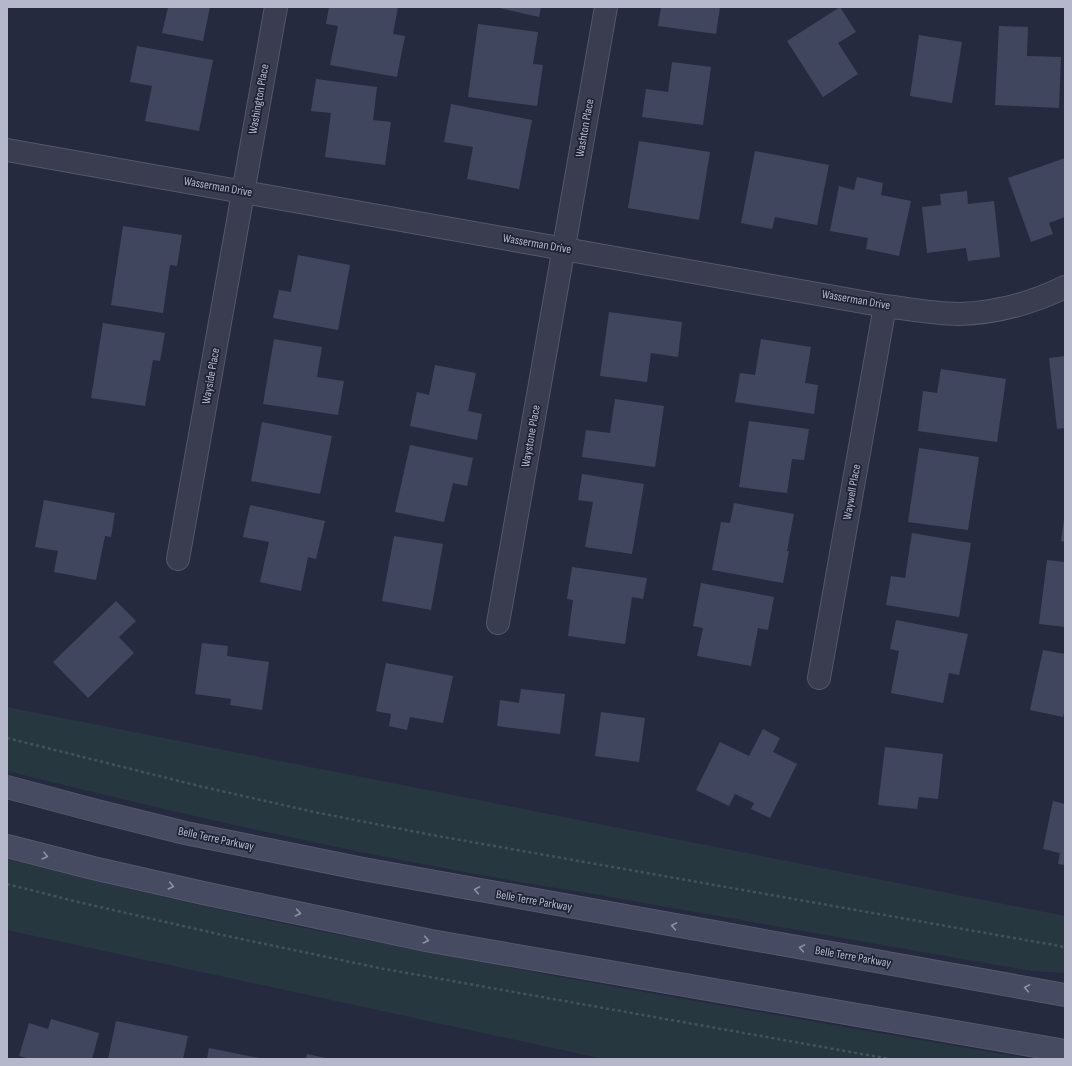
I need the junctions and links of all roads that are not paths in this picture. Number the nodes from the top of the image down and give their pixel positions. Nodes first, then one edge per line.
1 (276, 7) edge
2 (606, 7) edge
3 (7, 150) edge
4 (243, 192) junction
5 (565, 249) junction
6 (1065, 287) edge
7 (885, 306) junction
8 (178, 559) dead end
9 (498, 623) dead end
10 (819, 678) dead end
11 (7, 787) edge
12 (7, 846) edge
13 (1065, 995) edge
14 (1065, 1051) edge

1 - 4 street, Washington Place
2 - 5 street, Washton Place
3 - 4 street, Wasserman Drive
4 - 5 street, Wasserman Drive
4 - 8 street, Wayside Place
5 - 7 street, Wasserman Drive
5 - 9 street, Waystone Place
6 - 7 street, Wasserman Drive
7 - 10 street, Waywell Place
13 -> 11 main road, Belle Terre Parkway
12 -> 14 main road

